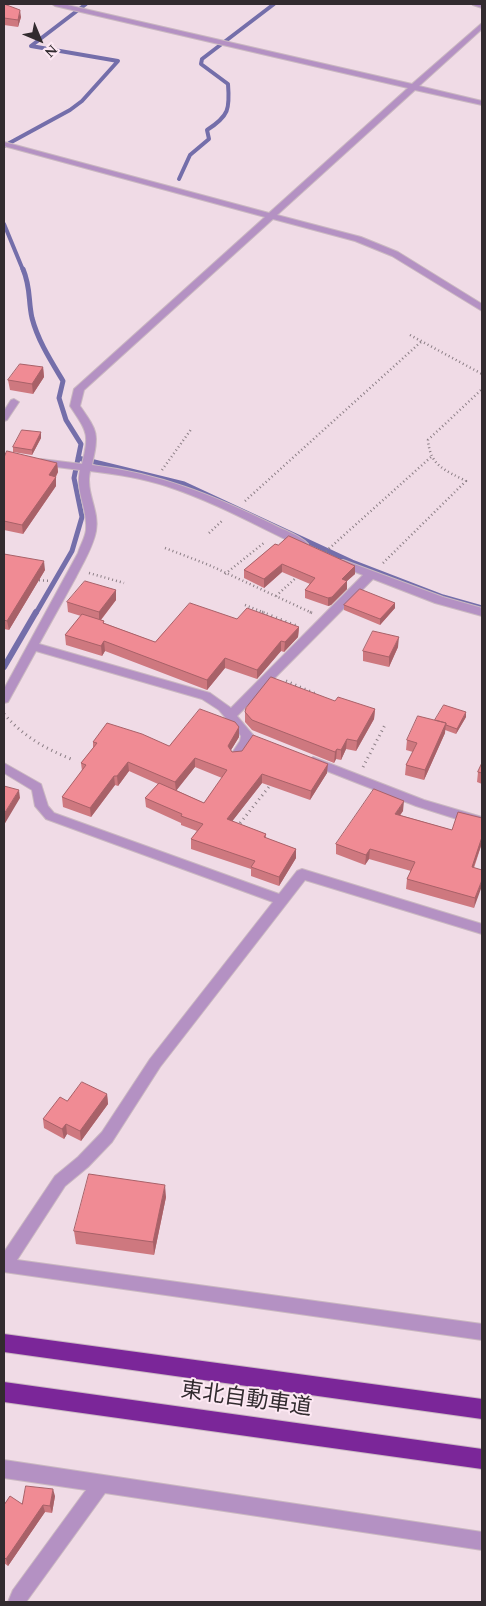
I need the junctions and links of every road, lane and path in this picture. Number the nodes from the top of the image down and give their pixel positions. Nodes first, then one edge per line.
1 (55, 4) edge
2 (475, 4) edge
3 (73, 6) edge
4 (482, 6) edge
5 (482, 25) edge
6 (414, 87) junction
7 (482, 103) edge
8 (4, 144) edge
9 (273, 215) junction
10 (482, 308) edge
11 (422, 341) junction
12 (482, 389) edge
13 (14, 402) dead end
14 (4, 418) edge
15 (192, 428) dead end
16 (431, 457) junction
17 (28, 460) edge
18 (85, 468) junction
19 (154, 480) junction
20 (233, 511) junction
21 (277, 532) junction
22 (209, 533) dead end
23 (165, 548) dead end
24 (316, 555) joint
25 (331, 558) edge
26 (74, 569) junction
27 (303, 572) edge
28 (226, 574) junction
29 (371, 574) junction
30 (27, 579) edge
31 (66, 583) junction
32 (124, 583) dead end
33 (276, 596) junction
34 (245, 605) dead end
35 (482, 612) edge
36 (327, 619) junction
37 (314, 632) junction
38 (32, 646) junction
39 (271, 675) junction
40 (7, 687) edge
41 (316, 694) edge
42 (4, 699) edge
43 (4, 714) edge
44 (231, 715) junction
45 (386, 723) dead end
46 (236, 756) edge
47 (303, 757) edge
48 (71, 759) dead end
49 (4, 767) edge
50 (276, 778) edge
51 (357, 779) junction
52 (482, 822) edge
53 (244, 831) edge
54 (281, 900) junction
55 (482, 929) edge
56 (482, 1332) edge
57 (4, 1343) edge
58 (4, 1392) edge
59 (482, 1409) edge
60 (482, 1459) edge
61 (4, 1469) edge
62 (102, 1483) junction
63 (482, 1540) edge
64 (17, 1602) edge

1 - 3 street
2 - 4 street
3 - 6 street
5 - 6 street
6 - 7 street
6 - 9 street
8 - 9 street
9 - 10 street
9 - 18 street
11 - 11 path
11 - 20 path
12 - 16 path
13 - 14 street
15 - 19 path
16 - 24 path
16 - 29 path
17 - 18 street
18 - 19 street
18 - 26 street
19 - 20 street
20 - 21 street
20 - 22 path
21 - 24 street
21 - 28 path
23 - 28 path
25 - 29 street
26 - 31 street
26 - 32 path
27 - 33 path
28 - 33 path
29 - 35 street
29 - 36 street
30 - 31 path
31 - 38 street
33 - 36 path
34 - 37 path
36 - 37 street
37 - 39 street
38 - 40 street
38 - 44 street
39 - 41 path
39 - 44 street
40 - 42 street
43 - 48 path
44 - 46 street
45 - 51 path
47 - 51 street
49 - 54 street
50 - 53 path
51 - 52 street
54 - 55 street
54 - 56 street
57 - 59 highway, 東北自動車道
58 - 60 highway, 東北自動車道
61 - 62 street
62 - 63 street
62 - 64 street

